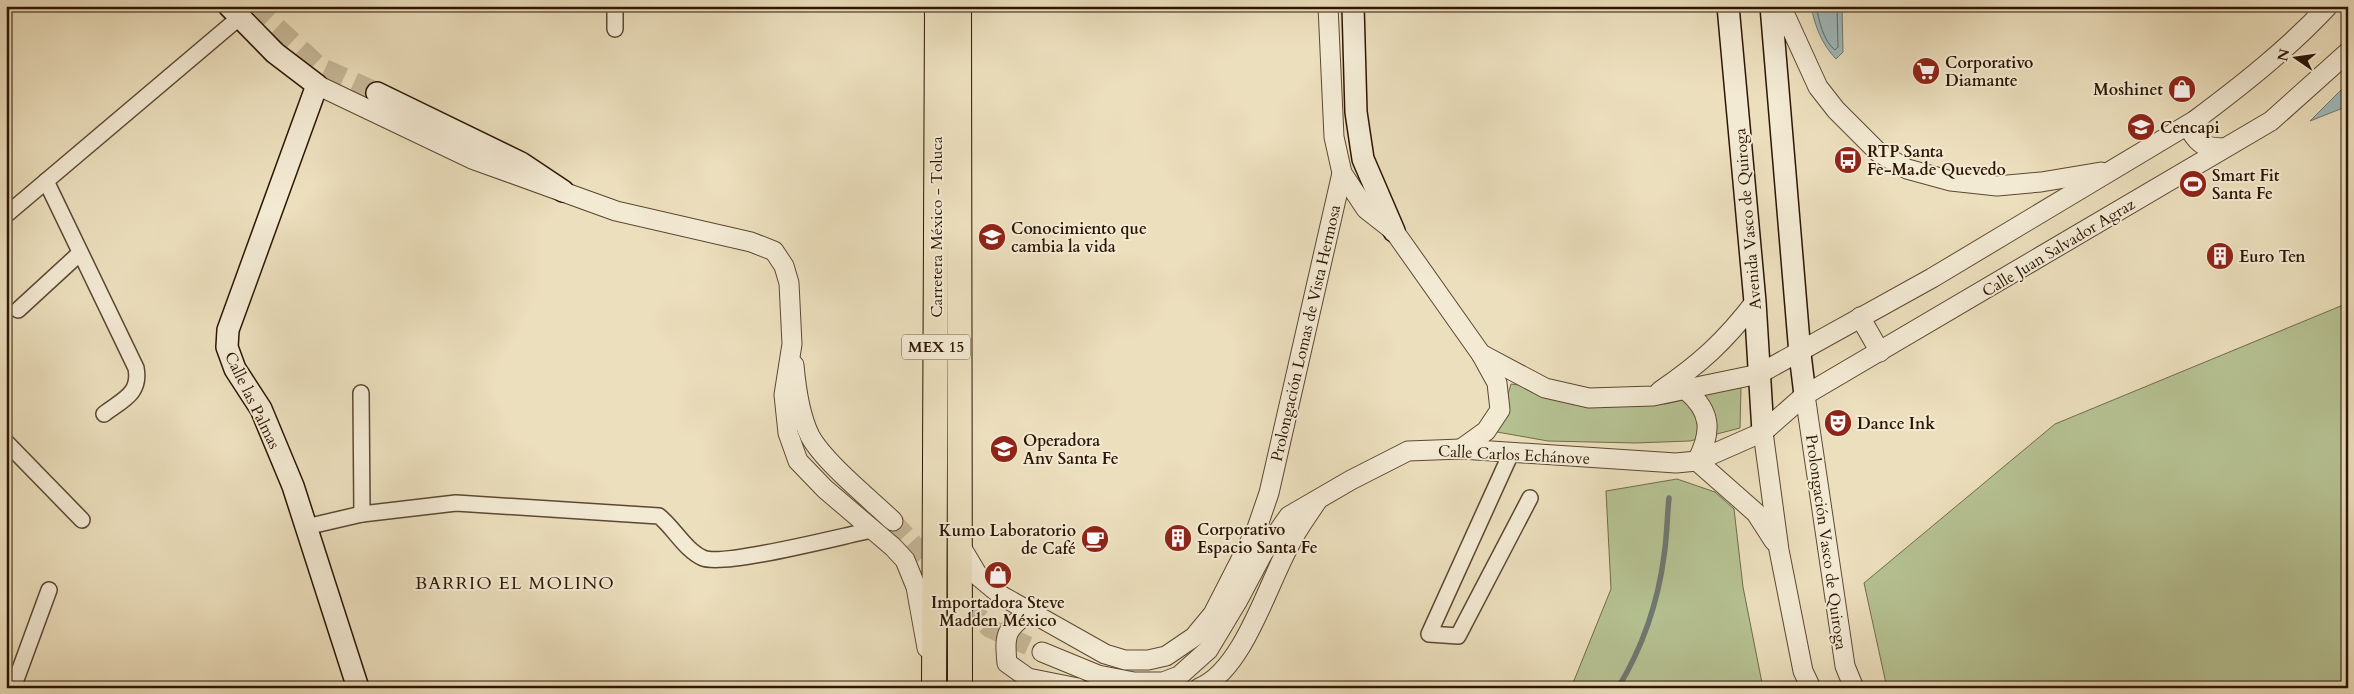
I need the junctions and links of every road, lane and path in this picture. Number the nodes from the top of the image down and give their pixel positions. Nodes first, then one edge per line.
1 (615, 6) edge
2 (937, 6) edge
3 (959, 6) edge
4 (1328, 6) edge
5 (1353, 6) edge
6 (1728, 6) edge
7 (1771, 6) edge
8 (1781, 6) edge
9 (2328, 6) edge
10 (235, 12) edge
11 (615, 29) dead end
12 (2348, 52) edge
13 (317, 85) junction
14 (377, 93) tunnel mouth
15 (2194, 121) junction
16 (2224, 148) junction
17 (2113, 171) junction
18 (1342, 173) junction
19 (46, 181) junction
20 (562, 191) junction
21 (6, 215) edge
22 (1394, 231) junction
23 (80, 253) junction
24 (1755, 302) junction
25 (18, 310) dead end
26 (1860, 318) junction
27 (792, 344) junction
28 (1880, 352) junction
29 (1481, 354) junction
30 (1800, 354) junction
31 (1760, 374) junction
32 (1686, 390) junction
33 (361, 393) dead end
34 (1805, 395) junction
35 (1653, 396) junction
36 (104, 414) dead end
37 (1763, 432) junction
38 (6, 442) edge
39 (1461, 449) junction
40 (1512, 452) junction
41 (1697, 462) junction
42 (1320, 497) junction
43 (1530, 498) dead end
44 (362, 514) junction
45 (82, 520) dead end
46 (893, 521) tunnel mouth
47 (306, 527) junction
48 (872, 530) junction
49 (960, 545) junction
50 (1779, 550) junction
51 (49, 590) dead end
52 (1029, 612) junction
53 (1042, 652) tunnel mouth
54 (934, 687) edge
55 (13, 688) edge
56 (358, 688) edge
57 (960, 688) edge
58 (1078, 688) edge
59 (1199, 688) edge
60 (1811, 688) edge
61 (1854, 688) edge

1 - 11 street
2 - 54 main road, Carretera México - Toluca / MEX 15
3 - 49 main road, Carretera México - Toluca / MEX 15
4 - 18 street, Prolongación Lomas de Vista Hermosa
5 - 22 main road
6 - 24 main road, Avenida Vasco de Quiroga
7 - 30 main road
8 - 17 street
9 - 15 street
10 - 13 main road
10 - 19 street
12 - 16 street, Calle Juan Salvador Agraz
13 - 20 street
13 - 47 main road, Calle las Palmas
14 - 20 main road
15 - 16 street
15 - 17 street
16 - 28 street, Calle Juan Salvador Agraz
17 - 26 street
18 - 22 street, Prolongación Lomas de Vista Hermosa
18 - 52 street, Prolongación Lomas de Vista Hermosa
19 - 21 street
19 - 23 street
20 - 27 street
22 - 29 street, Prolongación Lomas de Vista Hermosa
23 - 25 street
23 - 36 street
24 - 31 main road, Avenida Vasco de Quiroga
24 - 35 street
26 - 28 street
26 - 30 street
27 - 46 street
27 - 48 street
28 - 34 street, Calle Juan Salvador Agraz
29 - 35 street, Prolongación Lomas de Vista Hermosa
29 - 39 street
30 - 31 street, Prolongación Lomas de Vista Hermosa
30 - 34 main road
31 - 32 street, Prolongación Lomas de Vista Hermosa
31 - 37 main road, Avenida Vasco de Quiroga
32 - 35 street, Prolongación Lomas de Vista Hermosa
32 - 41 street
33 - 44 street
34 - 37 street, Calle Juan Salvador Agraz
34 - 61 street, Prolongación Vasco de Quiroga
37 - 41 street, Calle Carlos Echánove
37 - 50 street
38 - 45 street
39 - 40 street, Calle Carlos Echánove
39 - 42 street, Calle Carlos Echánove
40 - 41 street, Calle Carlos Echánove
40 - 43 street
41 - 50 street
42 - 53 street
42 - 59 street, Calle Carlos Echánove
44 - 47 street
44 - 48 street
47 - 56 main road, Calle las Palmas
48 - 54 street
49 - 52 street
49 - 57 main road, Carretera México - Toluca / MEX 15
50 - 60 street
51 - 55 street
52 - 58 street

